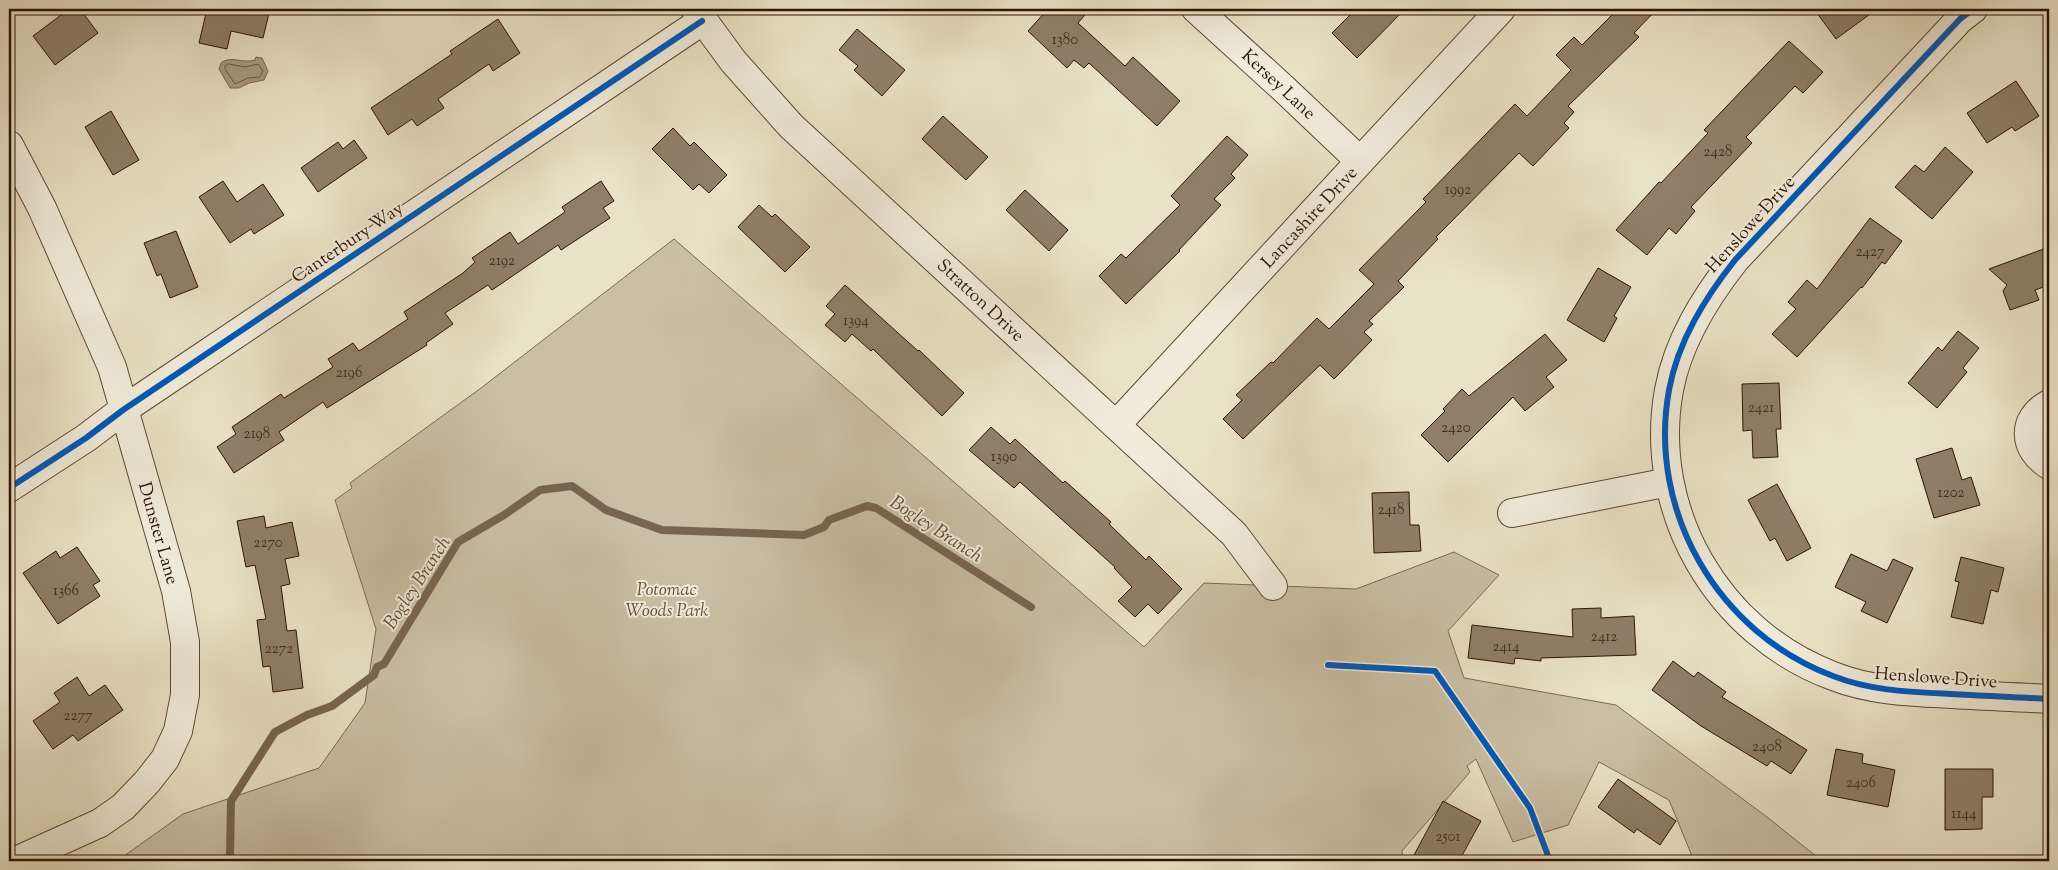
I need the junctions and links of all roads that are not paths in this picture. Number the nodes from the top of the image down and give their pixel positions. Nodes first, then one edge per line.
1 (1196, 9) edge
2 (1501, 9) edge
3 (1973, 9) edge
4 (698, 15) edge
5 (9, 145) edge
6 (1360, 161) junction
7 (2049, 404) edge
8 (123, 410) junction
9 (1116, 425) junction
10 (2049, 465) edge
11 (1668, 482) junction
12 (9, 488) edge
13 (1512, 513) dead end
14 (1273, 586) dead end
15 (2049, 699) edge
16 (16, 861) edge

1 - 6 street, Kersey Lane
2 - 6 street, Lancashire Drive
3 - 11 street, Henslowe Drive
4 - 8 street, Canterbury Way
4 - 9 street, Stratton Drive
5 - 8 street, Dunster Lane
6 - 9 street, Lancashire Drive
7 - 10 street
8 - 12 street, Canterbury Way
8 - 16 street, Dunster Lane
9 - 14 street, Stratton Drive
11 - 13 street
11 - 15 street, Henslowe Drive

